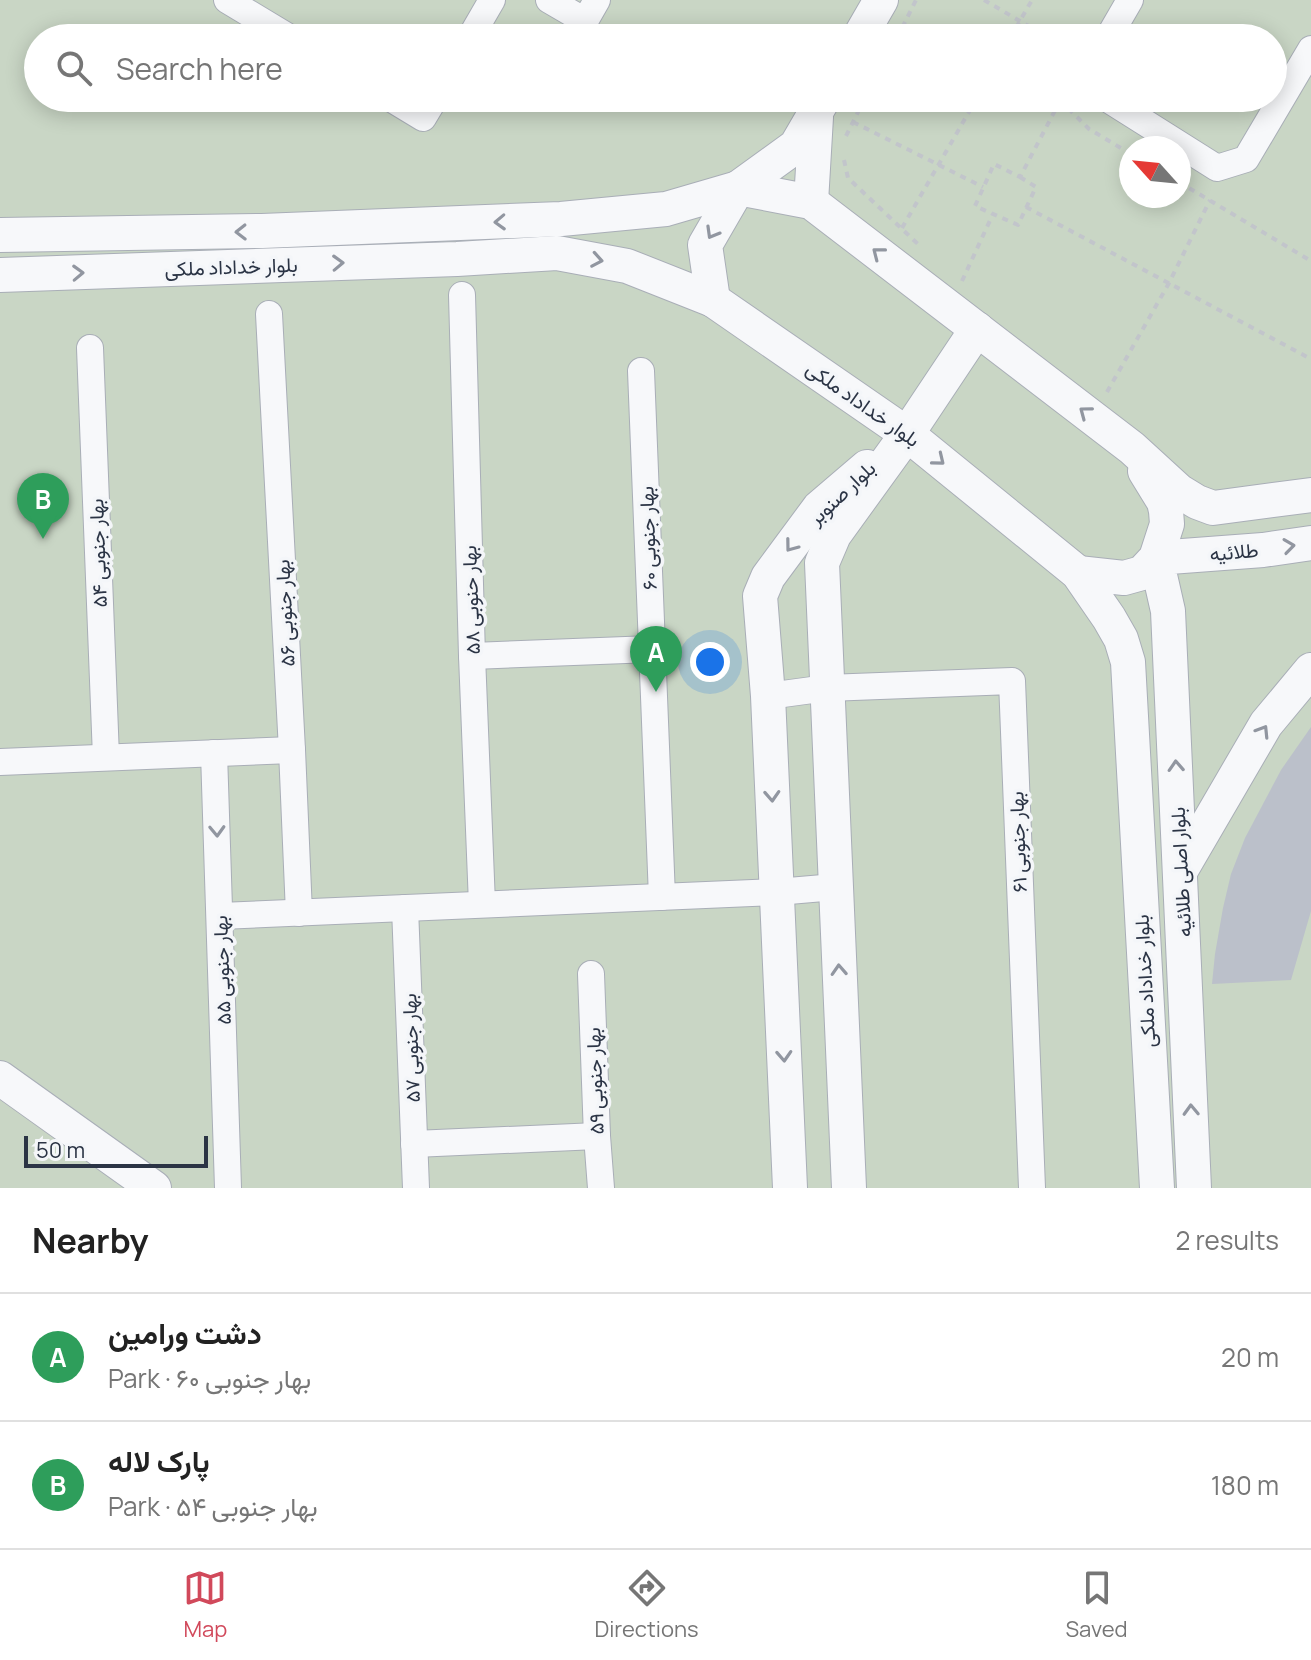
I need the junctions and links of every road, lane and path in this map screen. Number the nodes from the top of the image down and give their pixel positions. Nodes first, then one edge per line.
1 (492, 0) edge
2 (549, 0) edge
3 (597, 0) edge
4 (881, 0) edge
5 (984, 0) edge
6 (1032, 0) edge
7 (1130, 0) edge
8 (230, 1) edge
9 (1020, 21) junction
10 (267, 24) edge
11 (478, 24) edge
12 (867, 24) edge
13 (1018, 24) edge
14 (1025, 24) edge
15 (1116, 24) edge
16 (1311, 49) edge
17 (1287, 90) edge
18 (816, 112) edge
19 (819, 112) edge
20 (858, 112) edge
21 (969, 112) edge
22 (1053, 112) edge
23 (1073, 112) edge
24 (1128, 112) edge
25 (1274, 112) edge
26 (853, 122) junction
27 (1119, 147) edge
28 (939, 165) junction
29 (1020, 177) junction
30 (983, 187) junction
31 (738, 188) junction
32 (1191, 189) edge
33 (1210, 200) junction
34 (811, 202) junction
35 (1026, 207) junction
36 (993, 214) junction
37 (902, 229) junction
38 (0, 235) edge
39 (928, 254) dead end
40 (1311, 261) edge
41 (0, 275) edge
42 (962, 281) dead end
43 (1169, 283) junction
44 (462, 295) dead end
45 (713, 300) junction
46 (269, 314) dead end
47 (977, 329) junction
48 (90, 348) dead end
49 (1311, 359) edge
50 (641, 371) dead end
51 (1103, 398) dead end
52 (907, 434) junction
53 (1132, 448) junction
54 (1311, 495) edge
55 (1311, 543) edge
56 (1156, 558) junction
57 (1078, 573) junction
58 (652, 649) junction
59 (472, 656) junction
60 (1311, 670) edge
61 (827, 688) junction
62 (768, 696) junction
63 (292, 750) junction
64 (214, 753) junction
65 (106, 757) junction
66 (0, 762) edge
67 (1181, 870) junction
68 (835, 887) junction
69 (777, 892) junction
70 (662, 897) junction
71 (482, 904) junction
72 (405, 908) junction
73 (299, 913) junction
74 (220, 916) junction
75 (591, 974) dead end
76 (0, 1078) edge
77 (597, 1136) junction
78 (414, 1144) junction
79 (154, 1188) edge
80 (228, 1188) edge
81 (416, 1188) edge
82 (601, 1188) edge
83 (790, 1188) edge
84 (849, 1188) edge
85 (1032, 1188) edge
86 (1157, 1188) edge
87 (1194, 1188) edge

1 - 11 street
2 - 3 street
4 - 12 street
5 - 9 path
6 - 9 path
7 - 15 street
8 - 10 street
9 - 13 path
9 - 14 path
16 - 17 street
18 - 31 street
19 - 34 street
20 - 26 path
21 - 28 path
22 - 29 path
23 - 27 path
24 - 25 street
26 - 28 path
26 - 37 path
28 - 30 path
28 - 37 path
29 - 30 path
29 - 35 path
30 - 36 path
31 - 34 street, بلوار خداداد ملکی
31 -> 38 street, بلوار خداداد ملکی
31 -> 45 street
32 - 33 path
33 - 40 path
33 - 43 path
47 -> 34 street, بلوار خداداد ملکی
35 - 36 path
35 - 43 path
36 - 42 path
37 - 39 path
41 -> 45 street, بلوار خداداد ملکی
43 - 49 path
43 - 51 path
44 - 59 street, بهار حنوبی ۵۸
45 - 52 street, بلوار خداداد ملکی
46 - 63 street, بهار جنوبی ۵۶
47 - 52 street
53 -> 47 street, بلوار خداداد ملکی
48 - 65 street, بهار جنوبی ۵۴
50 - 58 street, بهار جنوبی ۶۰
52 -> 57 street, بلوار خداداد ملکی
52 - 61 street, بلوار صنوبر
52 -> 62 street, بلوار صنوبر
53 - 54 street, بلوار خداداد ملکی
53 - 56 street
56 -> 55 street, طلائیه
56 - 57 street
67 -> 56 street, بلوار اصلی طلائیه
57 - 86 street, بلوار خداداد ملکی
58 - 59 street
58 - 70 street, بهار جنوبی ۶۰
59 - 71 street, بهار حنوبی ۵۸
67 -> 60 street
61 - 62 street
61 - 68 street, بلوار صنوبر
61 - 85 street, بهار جنوبی ۶۱
62 -> 69 street, بلوار صنوبر
63 - 64 street
63 - 73 street, بهار جنوبی ۵۶
64 - 65 street
64 -> 74 street, بهار جنوبی ۵۵
65 - 66 street
87 -> 67 street, بلوار اصلی طلائیه
68 - 69 street
84 -> 68 street, بلوار صنوبر
69 - 70 street
69 -> 83 street, بلوار صنوبر
70 - 71 street
71 - 72 street
72 - 73 street
72 - 78 street, بهار جنوبی ۵۷
73 - 74 street
74 - 80 street, بهار جنوبی ۵۵
75 - 77 street, بهار جنوبی ۵۹
76 - 79 street
77 - 78 street
77 - 82 street, بهار جنوبی ۵۹
78 - 81 street, بهار جنوبی ۵۷

